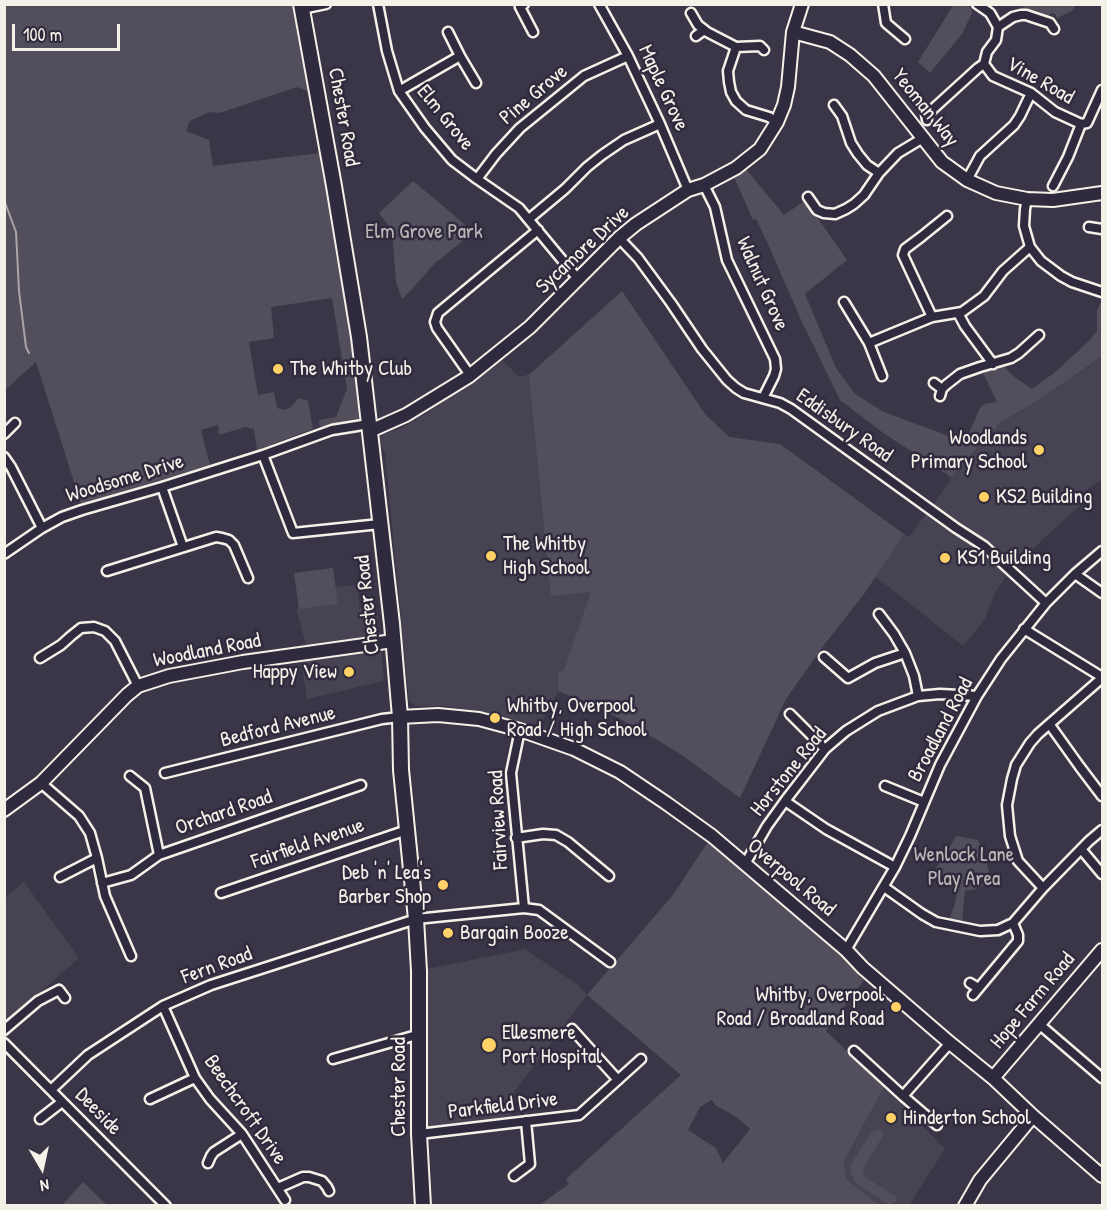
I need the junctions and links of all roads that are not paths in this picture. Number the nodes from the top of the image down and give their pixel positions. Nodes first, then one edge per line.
1 (326, 4) edge
2 (378, 4) edge
3 (599, 4) edge
4 (802, 4) edge
5 (883, 4) edge
6 (977, 4) edge
7 (521, 5) edge
8 (301, 7) edge
9 (691, 13) dead end
10 (1052, 23) dead end
11 (998, 27) junction
12 (704, 30) junction
13 (448, 32) dead end
14 (533, 32) dead end
15 (794, 32) junction
16 (696, 36) dead end
17 (905, 39) dead end
18 (761, 44) dead end
19 (735, 47) junction
20 (460, 56) junction
21 (628, 56) junction
22 (984, 64) junction
23 (476, 83) dead end
24 (399, 91) junction
25 (1031, 93) junction
26 (1101, 96) edge
27 (834, 105) dead end
28 (925, 114) dead end
29 (777, 122) junction
30 (660, 124) junction
31 (1080, 124) junction
32 (923, 138) junction
33 (879, 173) junction
34 (1058, 176) junction
35 (477, 179) junction
36 (967, 180) junction
37 (1066, 184) dead end
38 (704, 185) junction
39 (1053, 186) dead end
40 (688, 190) junction
41 (1102, 193) edge
42 (808, 197) dead end
43 (1027, 199) junction
44 (947, 216) dead end
45 (529, 219) junction
46 (1089, 227) dead end
47 (1102, 229) edge
48 (538, 230) junction
49 (618, 238) junction
50 (1030, 247) junction
51 (578, 279) junction
52 (1102, 292) edge
53 (844, 302) dead end
54 (958, 313) junction
55 (932, 317) junction
56 (1039, 335) dead end
57 (869, 343) junction
58 (993, 364) junction
59 (470, 375) junction
60 (882, 376) dead end
61 (934, 383) dead end
62 (763, 398) junction
63 (15, 423) dead end
64 (370, 428) junction
65 (4, 434) edge
66 (263, 455) junction
67 (4, 457) edge
68 (162, 487) junction
69 (380, 524) junction
70 (42, 528) junction
71 (183, 547) junction
72 (1102, 550) edge
73 (4, 554) edge
74 (107, 571) dead end
75 (1075, 574) junction
76 (248, 578) dead end
77 (1102, 593) edge
78 (1046, 603) junction
79 (879, 614) dead end
80 (1024, 629) junction
81 (393, 641) junction
82 (905, 653) junction
83 (824, 657) dead end
84 (40, 658) dead end
85 (1102, 678) edge
86 (138, 686) junction
87 (918, 696) junction
88 (977, 696) junction
89 (790, 714) dead end
90 (400, 717) junction
91 (1050, 725) junction
92 (520, 730) junction
93 (825, 749) junction
94 (165, 773) dead end
95 (130, 776) dead end
96 (41, 783) junction
97 (361, 785) dead end
98 (885, 786) dead end
99 (1102, 796) edge
100 (785, 801) junction
101 (924, 802) junction
102 (4, 810) edge
103 (407, 830) junction
104 (1102, 830) edge
105 (516, 838) junction
106 (1081, 849) junction
107 (159, 855) junction
108 (97, 858) junction
109 (745, 864) junction
110 (895, 867) junction
111 (1102, 874) edge
112 (609, 876) dead end
113 (60, 878) dead end
114 (102, 883) junction
115 (884, 887) junction
116 (1043, 888) junction
117 (221, 892) dead end
118 (524, 908) junction
119 (416, 919) junction
120 (1012, 923) junction
121 (846, 950) junction
122 (1102, 950) edge
123 (131, 956) dead end
124 (610, 962) dead end
125 (974, 989) dead end
126 (65, 998) dead end
127 (163, 1006) junction
128 (1039, 1023) junction
129 (572, 1029) dead end
130 (4, 1030) edge
131 (420, 1034) junction
132 (4, 1043) edge
133 (950, 1043) junction
134 (854, 1051) dead end
135 (333, 1059) dead end
136 (642, 1059) dead end
137 (195, 1078) junction
138 (993, 1078) junction
139 (1102, 1078) edge
140 (618, 1080) junction
141 (52, 1089) junction
142 (903, 1096) junction
143 (62, 1102) junction
144 (154, 1110) dead end
145 (1033, 1116) junction
146 (40, 1119) dead end
147 (526, 1121) junction
148 (937, 1125) dead end
149 (242, 1134) junction
150 (419, 1134) junction
151 (208, 1157) dead end
152 (513, 1176) dead end
153 (1102, 1176) edge
154 (329, 1186) dead end
155 (278, 1188) junction
156 (285, 1200) dead end
157 (166, 1206) edge
158 (423, 1206) edge
159 (965, 1206) edge

1 - 8 street
2 - 24 street, Elm Grove
3 - 21 street, Maple Grove
4 - 15 street, Sycamore Drive
5 - 17 street
6 - 11 street, Vine Road
7 - 14 street
8 - 64 main road, Chester Road
9 - 12 street
10 - 11 street
11 - 22 street, Vine Road
12 - 16 street
12 - 19 street
13 - 20 street
15 - 29 street, Sycamore Drive
15 - 32 street, Yeoman Way
18 - 19 street
19 - 29 street
20 - 23 street
20 - 24 street
21 - 30 street, Maple Grove
21 - 35 street, Pine Grove
22 - 25 street, Vine Road
22 - 28 street
24 - 35 street, Elm Grove
25 - 31 street, Vine Road
25 - 36 street
26 - 31 street
27 - 33 street
29 - 38 street, Sycamore Drive
30 - 40 street, Maple Grove
30 - 45 street
31 - 34 street
32 - 33 street
32 - 36 street, Yeoman Way
33 - 42 street
34 - 37 street
34 - 39 street
35 - 45 street, Elm Grove
36 - 43 street, Yeoman Way
38 - 40 street, Sycamore Drive
38 - 62 street, Walnut Grove
40 - 49 street, Sycamore Drive
41 - 43 street, Yeoman Way
43 - 50 street
44 - 55 street
45 - 48 street, Elm Grove
46 - 47 street
48 - 51 street, Elm Grove
48 - 59 street
49 - 51 street, Sycamore Drive
49 - 62 street, Eddisbury Road
50 - 52 street
50 - 54 street
51 - 59 street, Sycamore Drive
53 - 57 street
54 - 55 street
54 - 58 street
55 - 57 street
56 - 58 street
57 - 60 street
58 - 61 street
59 - 64 street, Sycamore Drive
62 - 78 street, Eddisbury Road
63 - 65 street
64 - 66 street, Woodsome Drive
64 - 69 main road, Chester Road
66 - 68 street, Woodsome Drive
66 - 69 street
67 - 70 street
68 - 70 street, Woodsome Drive
68 - 71 street
69 - 81 main road, Chester Road
70 - 73 street, Woodsome Drive
71 - 74 street
71 - 76 street
72 - 75 street, Broadland Road
75 - 77 street
75 - 78 street, Broadland Road
78 - 80 street, Broadland Road
79 - 82 street
80 - 85 street
80 - 88 street, Broadland Road
81 - 86 street, Woodland Road
81 - 90 main road, Chester Road
82 - 83 street
82 - 87 street
84 - 86 street
85 - 91 street
86 - 96 street, Woodland Road
87 - 88 street, Horstone Road
87 - 93 street, Horstone Road
88 - 101 street, Broadland Road
89 - 93 street
90 - 92 street, Overpool Road
90 - 94 street, Bedford Avenue
90 - 103 main road, Chester Road
91 - 99 street
91 - 116 street
92 - 105 street, Fairview Road
92 - 109 street, Overpool Road
93 - 100 street, Horstone Road
95 - 107 street
96 - 102 street, Woodland Road
96 - 108 street
97 - 107 street, Orchard Road
98 - 101 street
100 - 109 street, Horstone Road
100 - 110 street
101 - 110 street, Broadland Road
103 - 117 street, Fairfield Avenue
103 - 119 main road, Chester Road
104 - 106 street
105 - 112 street
105 - 118 street, Fairview Road
106 - 111 street
106 - 116 street
107 - 114 street, Orchard Road
108 - 113 street
108 - 114 street
109 - 121 street, Overpool Road
110 - 115 street, Broadland Road
114 - 123 street
115 - 120 street
115 - 121 street, Broadland Road
116 - 120 street
118 - 119 street, Fern Road
118 - 124 street
119 - 127 street, Fern Road
119 - 131 main road, Chester Road
120 - 125 street
121 - 133 street, Overpool Road
122 - 128 street, Hope Farm Road
126 - 130 street
127 - 137 street, Beechcroft Drive
127 - 141 street, Fern Road
128 - 138 street, Hope Farm Road
128 - 139 street
129 - 140 street
131 - 135 street
131 - 150 main road, Chester Road
132 - 141 street, Deeside
133 - 138 street, Overpool Road
133 - 142 street
134 - 142 street
136 - 140 street, Parkfield Drive
137 - 144 street
137 - 149 street, Beechcroft Drive
138 - 145 street, Overpool Road
140 - 147 street, Parkfield Drive
141 - 143 street, Deeside
142 - 148 street
143 - 146 street
143 - 157 street, Deeside
145 - 153 street, Overpool Road
145 - 159 street
147 - 150 street, Parkfield Drive
147 - 152 street
149 - 151 street
149 - 155 street, Beechcroft Drive
150 - 158 main road, Chester Road
154 - 155 street
155 - 156 street, Beechcroft Drive

